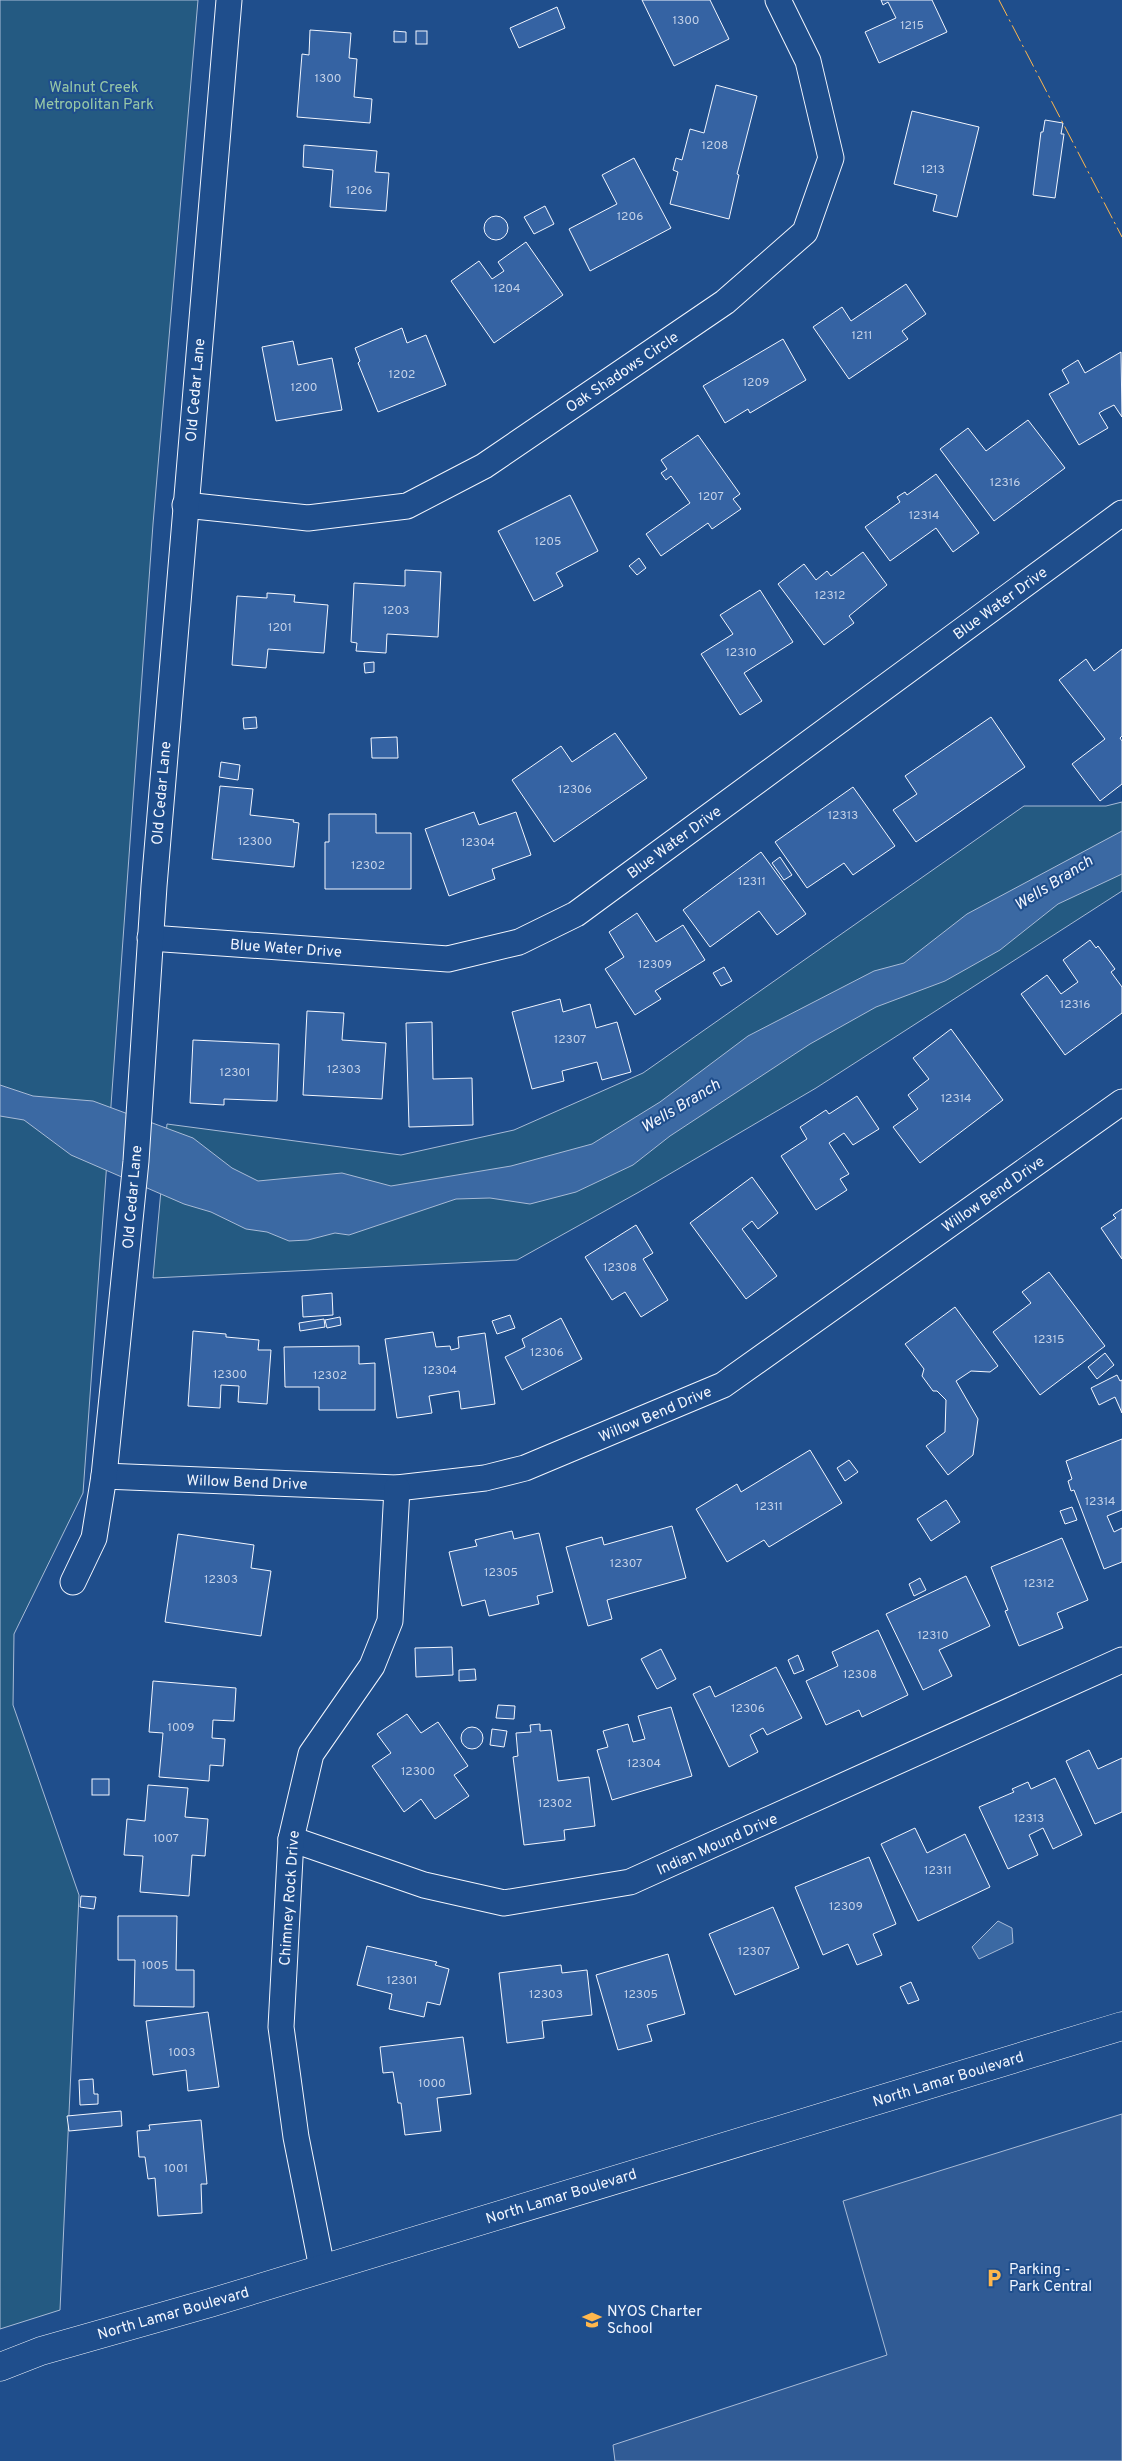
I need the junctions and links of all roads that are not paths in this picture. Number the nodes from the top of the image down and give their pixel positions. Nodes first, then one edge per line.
1 (228, 0) edge
2 (778, 0) edge
3 (185, 505) junction
4 (1122, 513) edge
5 (150, 938) junction
6 (1122, 1102) edge
7 (104, 1476) junction
8 (397, 1488) junction
9 (73, 1582) dead end
10 (1122, 1660) edge
11 (291, 1839) junction
12 (1122, 2026) edge
13 (322, 2268) junction
14 (0, 2367) edge

1 - 3 street, Old Cedar Lane
2 - 3 street, Oak Shadows Circle
3 - 5 street, Old Cedar Lane
4 - 5 street, Blue Water Drive
5 - 7 street, Old Cedar Lane
6 - 8 street, Willow Bend Drive
7 - 8 street, Willow Bend Drive
7 - 9 street, Old Cedar Lane
8 - 11 street, Chimney Rock Drive
10 - 11 street, Indian Mound Drive
11 - 13 street, Chimney Rock Drive
12 - 13 main road, North Lamar Boulevard
13 - 14 main road, North Lamar Boulevard

